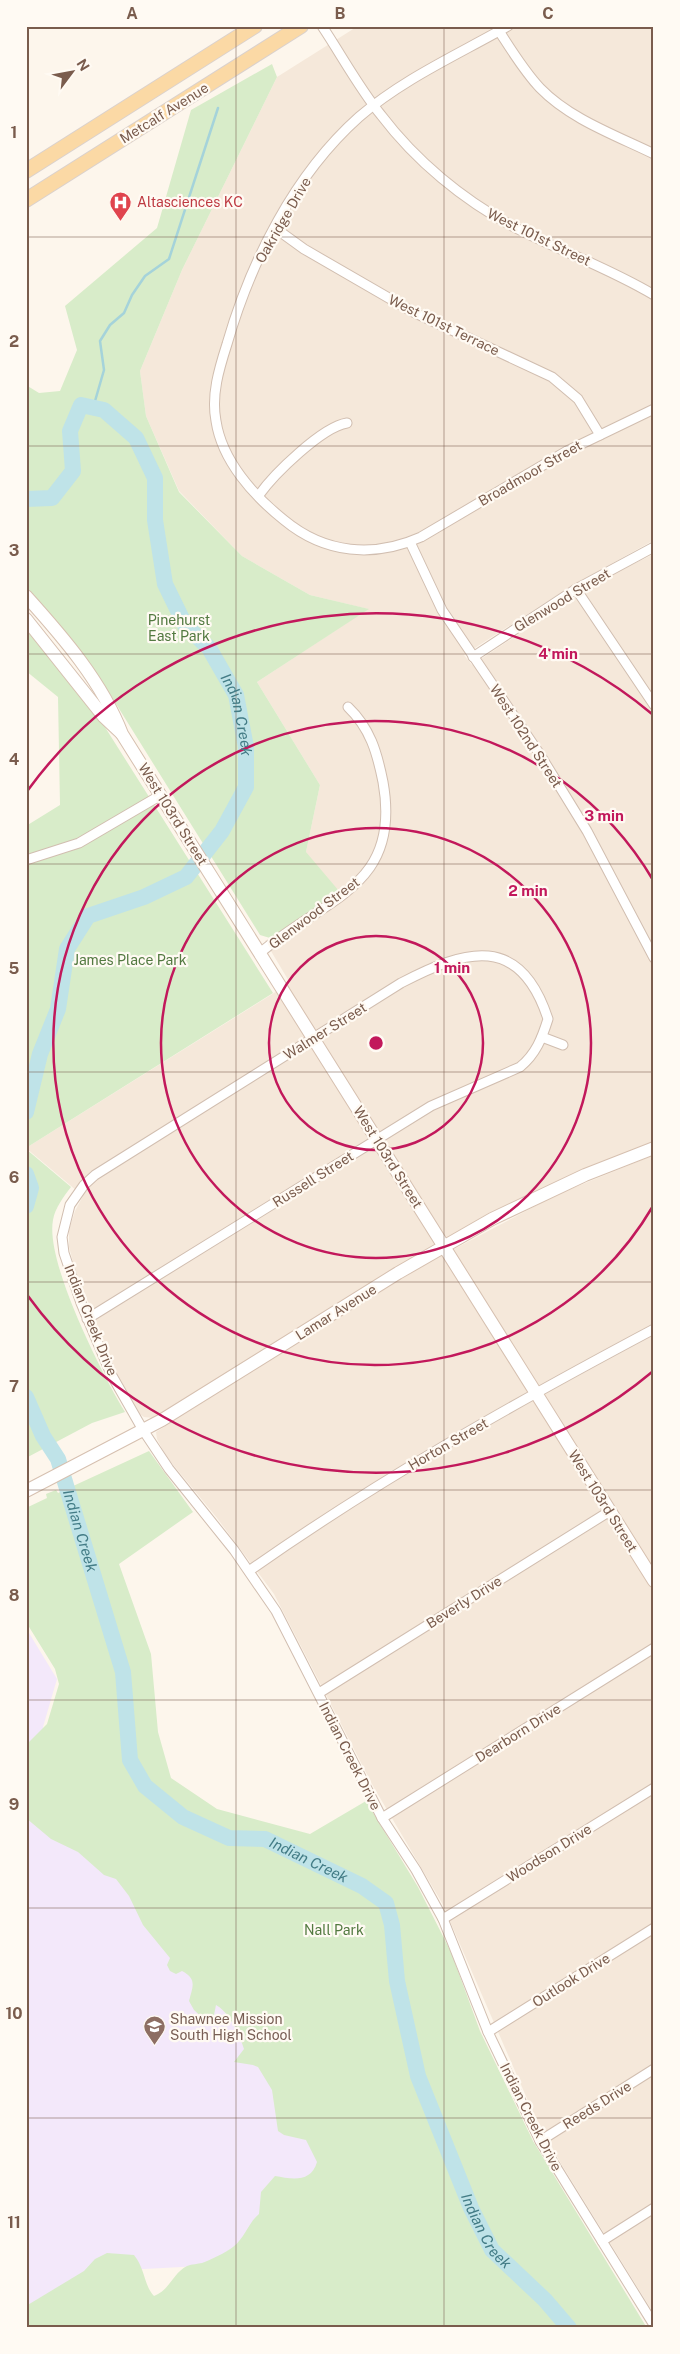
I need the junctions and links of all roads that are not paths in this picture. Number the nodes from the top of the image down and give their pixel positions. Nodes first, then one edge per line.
1 (255, 26) edge
2 (301, 26) edge
3 (322, 26) edge
4 (504, 29) edge
5 (374, 106) junction
6 (654, 154) edge
7 (26, 171) edge
8 (26, 200) edge
9 (275, 228) junction
10 (654, 296) edge
11 (654, 410) edge
12 (348, 423) dead end
13 (600, 435) junction
14 (259, 496) junction
15 (410, 542) junction
16 (654, 547) edge
17 (576, 589) junction
18 (26, 596) edge
19 (26, 619) edge
20 (473, 657) junction
21 (654, 705) edge
22 (348, 707) dead end
23 (122, 734) junction
24 (161, 795) junction
25 (26, 860) edge
26 (260, 953) junction
27 (654, 958) edge
28 (542, 1037) junction
29 (314, 1038) junction
30 (563, 1045) dead end
31 (377, 1139) junction
32 (654, 1148) edge
33 (79, 1192) joint
34 (444, 1246) junction
35 (87, 1319) junction
36 (654, 1329) edge
37 (536, 1394) junction
38 (143, 1430) junction
39 (26, 1491) edge
40 (610, 1511) junction
41 (249, 1571) junction
42 (654, 1581) edge
43 (654, 1648) edge
44 (318, 1693) junction
45 (654, 1788) edge
46 (382, 1818) junction
47 (443, 1919) junction
48 (654, 1928) edge
49 (488, 2032) junction
50 (654, 2070) edge
51 (540, 2142) junction
52 (654, 2208) edge
53 (602, 2241) junction
54 (654, 2325) edge

1 - 7 main road, Metcalf Avenue
2 - 8 main road, Metcalf Avenue
3 - 5 street, West 101st Street
4 - 5 street, Oakridge Drive
4 - 6 street
5 - 9 street, Oakridge Drive
5 - 10 street, West 101st Street
9 - 13 street, West 101st Terrace
9 - 14 street, Oakridge Drive
11 - 13 street, Broadmoor Street
12 - 14 street
13 - 15 street, Broadmoor Street
14 - 15 street, Oakridge Drive
15 - 20 street, West 102nd Street
16 - 17 street, Glenwood Street
17 - 20 street, Glenwood Street
17 - 21 street
18 - 23 main road, West 103rd Street
19 - 23 main road, West 103rd Street
20 - 27 street, West 102nd Street
22 - 26 street, Glenwood Street
23 - 24 main road, West 103rd Street
24 - 25 street
24 - 26 main road, West 103rd Street
26 - 29 main road, West 103rd Street
28 - 29 street, Walmer Street
28 - 30 street
28 - 31 street, Russell Street
29 - 31 main road, West 103rd Street
29 - 33 street, Walmer Street
31 - 34 main road, West 103rd Street
31 - 35 street, Russell Street
32 - 34 main road, Lamar Avenue
33 - 35 street, Indian Creek Drive
34 - 37 main road, West 103rd Street
34 - 38 main road, Lamar Avenue
35 - 38 street, Indian Creek Drive
36 - 37 street, Horton Street
37 - 40 main road, West 103rd Street
37 - 41 street, Horton Street
38 - 39 main road, Lamar Avenue
38 - 41 street, Indian Creek Drive
40 - 42 main road, West 103rd Street
40 - 44 street, Beverly Drive
41 - 44 street, Indian Creek Drive
43 - 46 street, Dearborn Drive
44 - 46 street, Indian Creek Drive
45 - 47 street, Woodson Drive
46 - 47 street, Indian Creek Drive
47 - 49 street, Indian Creek Drive
48 - 49 street, Outlook Drive
49 - 51 street, Indian Creek Drive
50 - 51 street, Reeds Drive
51 - 53 street, Indian Creek Drive
52 - 53 street
53 - 54 street, Indian Creek Drive

